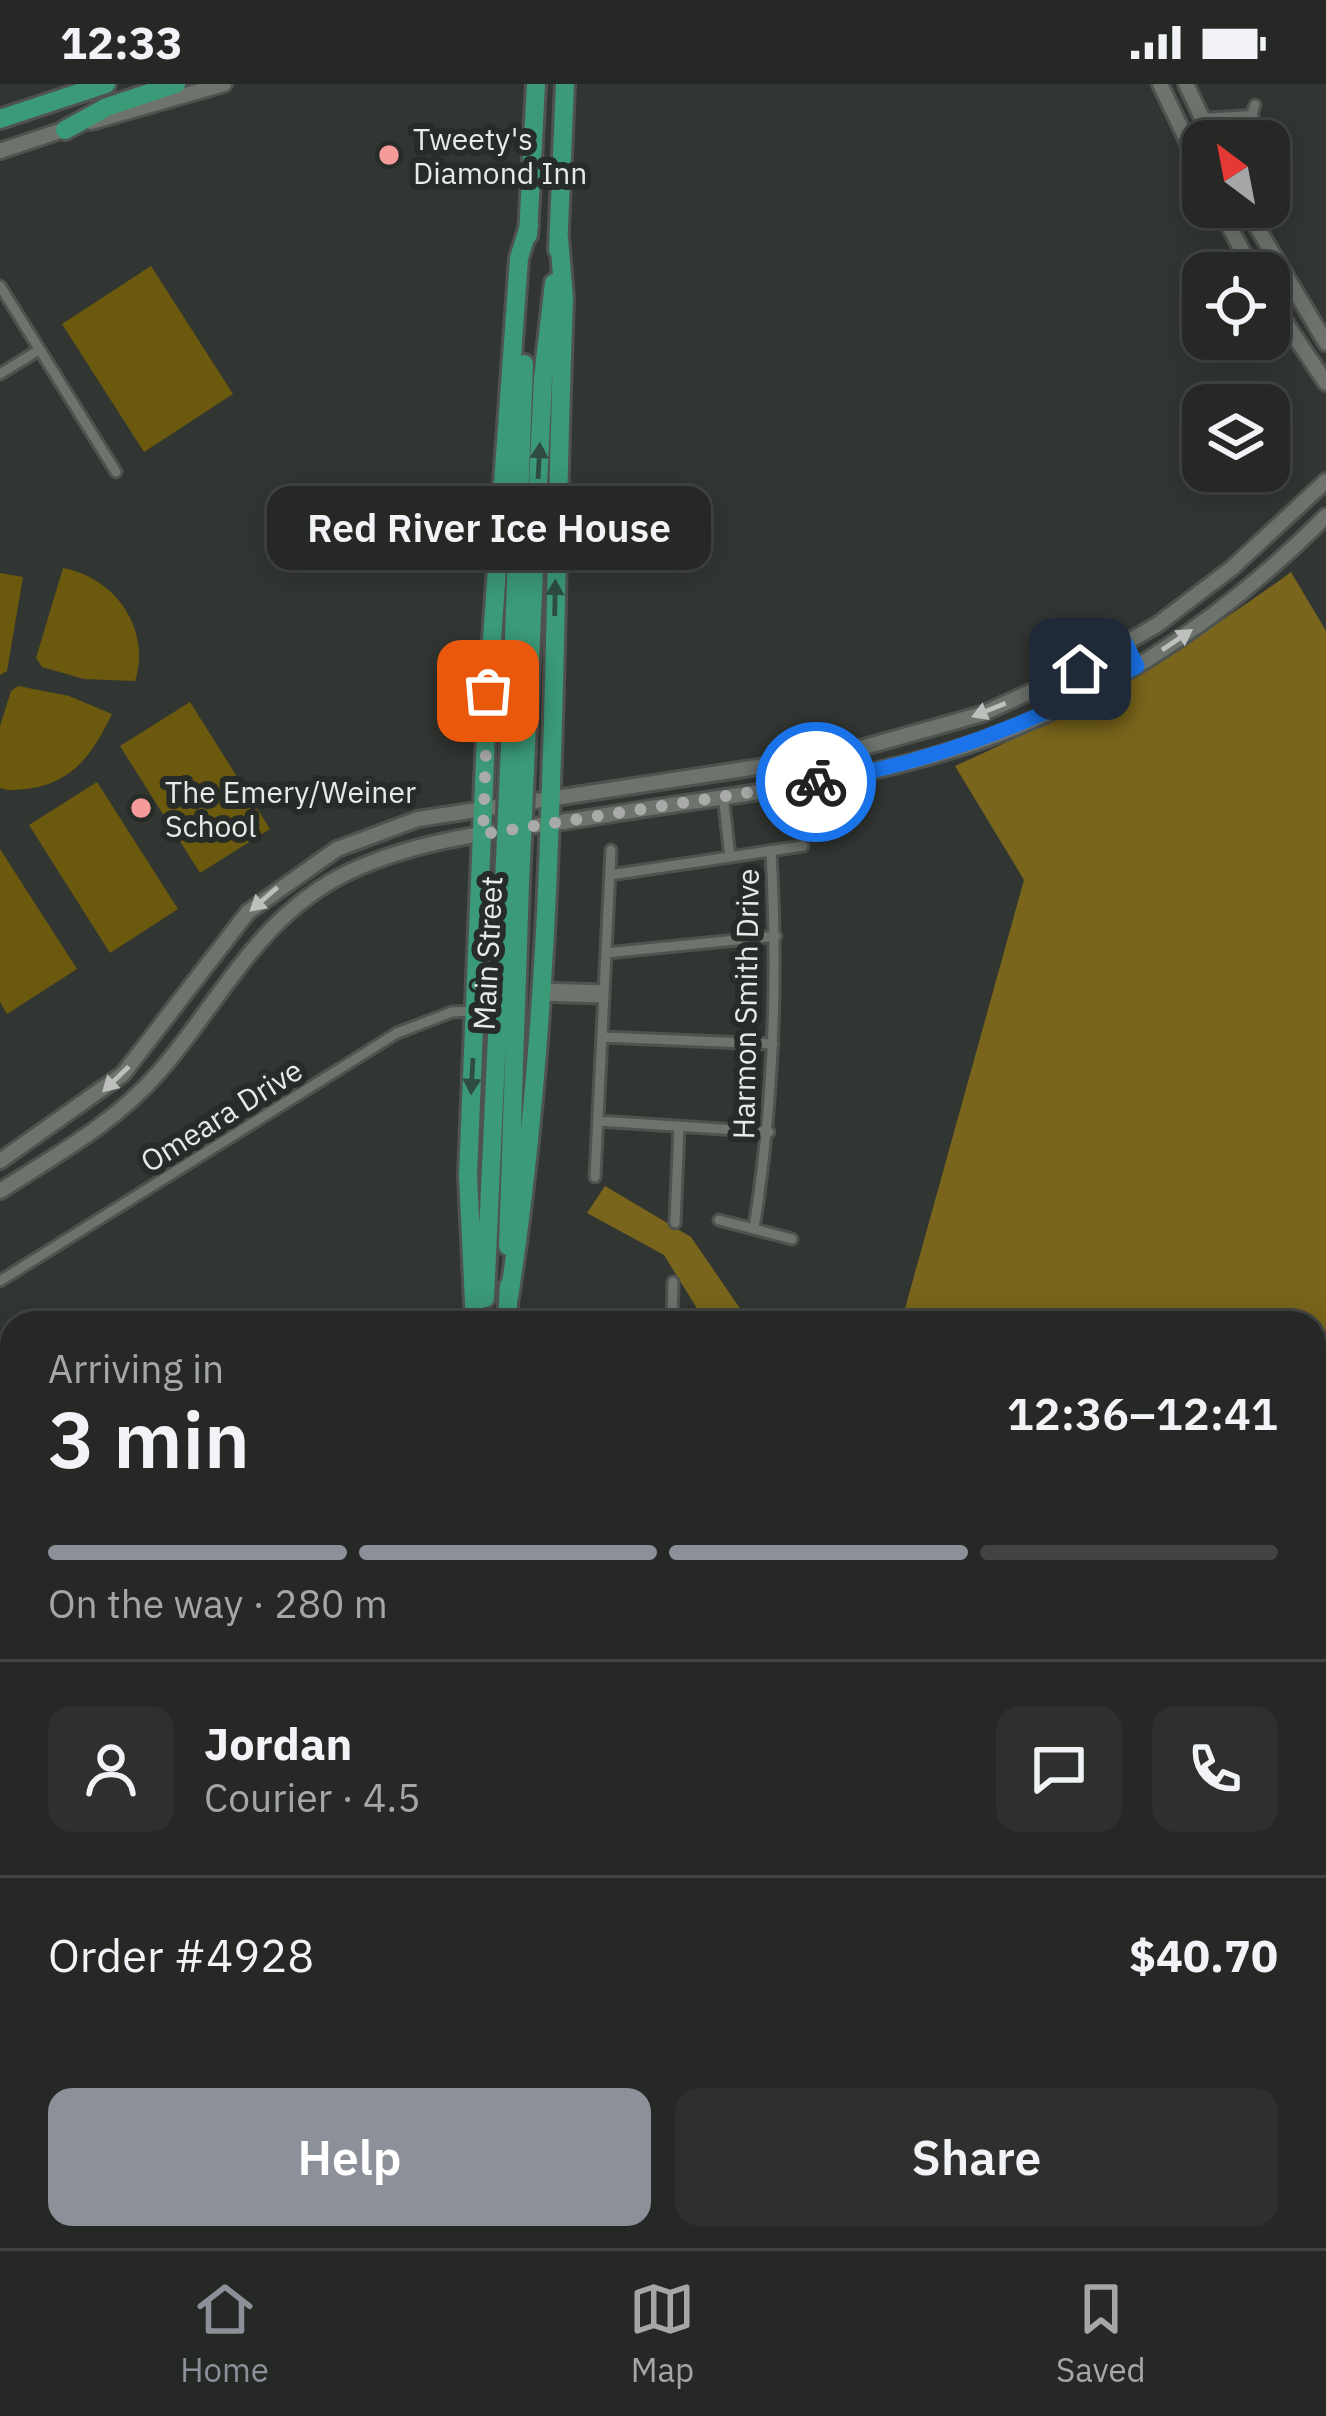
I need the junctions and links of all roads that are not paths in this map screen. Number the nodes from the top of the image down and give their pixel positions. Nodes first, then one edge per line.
1 (106, 84) edge
2 (176, 84) edge
3 (224, 84) edge
4 (536, 84) edge
5 (565, 84) edge
6 (1160, 84) edge
7 (1186, 84) edge
8 (1253, 112) joint
9 (0, 118) edge
10 (1203, 120) edge
11 (1209, 120) edge
12 (1250, 120) edge
13 (64, 130) junction
14 (1182, 130) edge
15 (0, 151) edge
16 (529, 226) junction
17 (1258, 228) edge
18 (559, 238) junction
19 (0, 286) edge
20 (1290, 329) edge
21 (1326, 343) edge
22 (39, 350) junction
23 (0, 374) edge
24 (1326, 383) edge
25 (116, 472) dead end
26 (1326, 481) edge
27 (1326, 516) edge
28 (1232, 568) junction
29 (1250, 587) junction
30 (1126, 644) junction
31 (1137, 666) junction
32 (890, 743) junction
33 (486, 746) junction
34 (518, 746) junction
35 (551, 760) junction
36 (894, 766) junction
37 (721, 772) junction
38 (723, 795) junction
39 (549, 799) junction
40 (484, 806) junction
41 (548, 825) junction
42 (483, 834) junction
43 (802, 847) dead end
44 (611, 850) dead end
45 (771, 852) junction
46 (730, 857) junction
47 (307, 866) junction
48 (482, 872) junction
49 (610, 875) junction
50 (546, 878) junction
51 (512, 884) junction
52 (319, 889) junction
53 (776, 936) junction
54 (606, 953) junction
55 (189, 988) junction
56 (540, 992) junction
57 (604, 994) junction
58 (210, 1003) junction
59 (475, 1011) junction
60 (602, 1037) junction
61 (773, 1044) junction
62 (72, 1114) junction
63 (598, 1121) junction
64 (679, 1128) junction
65 (769, 1132) junction
66 (87, 1135) junction
67 (0, 1161) edge
68 (596, 1178) dead end
69 (0, 1191) edge
70 (719, 1220) dead end
71 (674, 1223) dead end
72 (754, 1228) junction
73 (792, 1239) dead end
74 (0, 1281) edge
75 (673, 1282) dead end
76 (509, 1298) junction
77 (479, 1311) edge
78 (481, 1311) edge
79 (508, 1311) edge
80 (672, 1311) edge

1 - 9 highway
2 - 13 highway
3 - 13 main road
4 - 16 highway, Main Street
5 - 18 highway, Main Street
6 - 14 main road
7 - 10 main road
8 - 11 main road
8 - 12 street
13 - 15 main road
16 - 33 highway
16 - 34 highway, Main Street
17 - 21 main road
34 -> 18 highway, Main Street
35 -> 18 highway
19 - 22 street
20 - 24 main road
22 - 23 street
22 - 25 street
26 - 28 main road
27 - 29 main road
28 - 29 main road
28 - 30 main road
31 -> 29 main road
30 - 31 main road
30 -> 32 main road
31 - 36 main road
32 - 36 main road
32 - 37 main road
33 - 35 highway
33 - 40 highway
34 - 51 highway, Main Street, bridge
35 - 39 highway
36 - 38 main road
37 - 38 main road
37 - 39 main road
38 - 41 main road
38 - 46 street
39 - 40 main road
39 - 41 highway
40 - 42 highway
40 - 47 main road
41 - 42 main road
41 - 50 highway
42 - 48 highway
42 - 52 main road
43 - 45 street
44 - 49 street
45 - 46 street
45 - 53 street, Harmon Smith Drive
46 - 49 street
47 - 52 main road
47 -> 55 main road
48 - 50 highway
48 - 59 highway
49 - 54 street
50 - 56 highway
51 - 76 highway, Main Street
51 - 78 highway, Main Street
52 - 58 main road
53 - 54 street
53 - 61 street, Harmon Smith Drive
54 - 57 street
55 - 58 main road
55 -> 62 main road
56 - 57 street
56 - 76 highway
57 - 60 street
58 - 66 main road
59 - 74 street, Omeara Drive
59 -> 77 highway
60 - 61 street
60 - 63 street
61 - 65 street, Harmon Smith Drive
62 - 66 main road
62 - 67 main road
63 - 64 street
63 - 68 street
64 - 65 street
64 - 71 street
65 - 72 street, Harmon Smith Drive
66 - 69 main road
70 - 72 street
72 - 73 street
75 - 80 street
76 - 79 highway, Main Street

